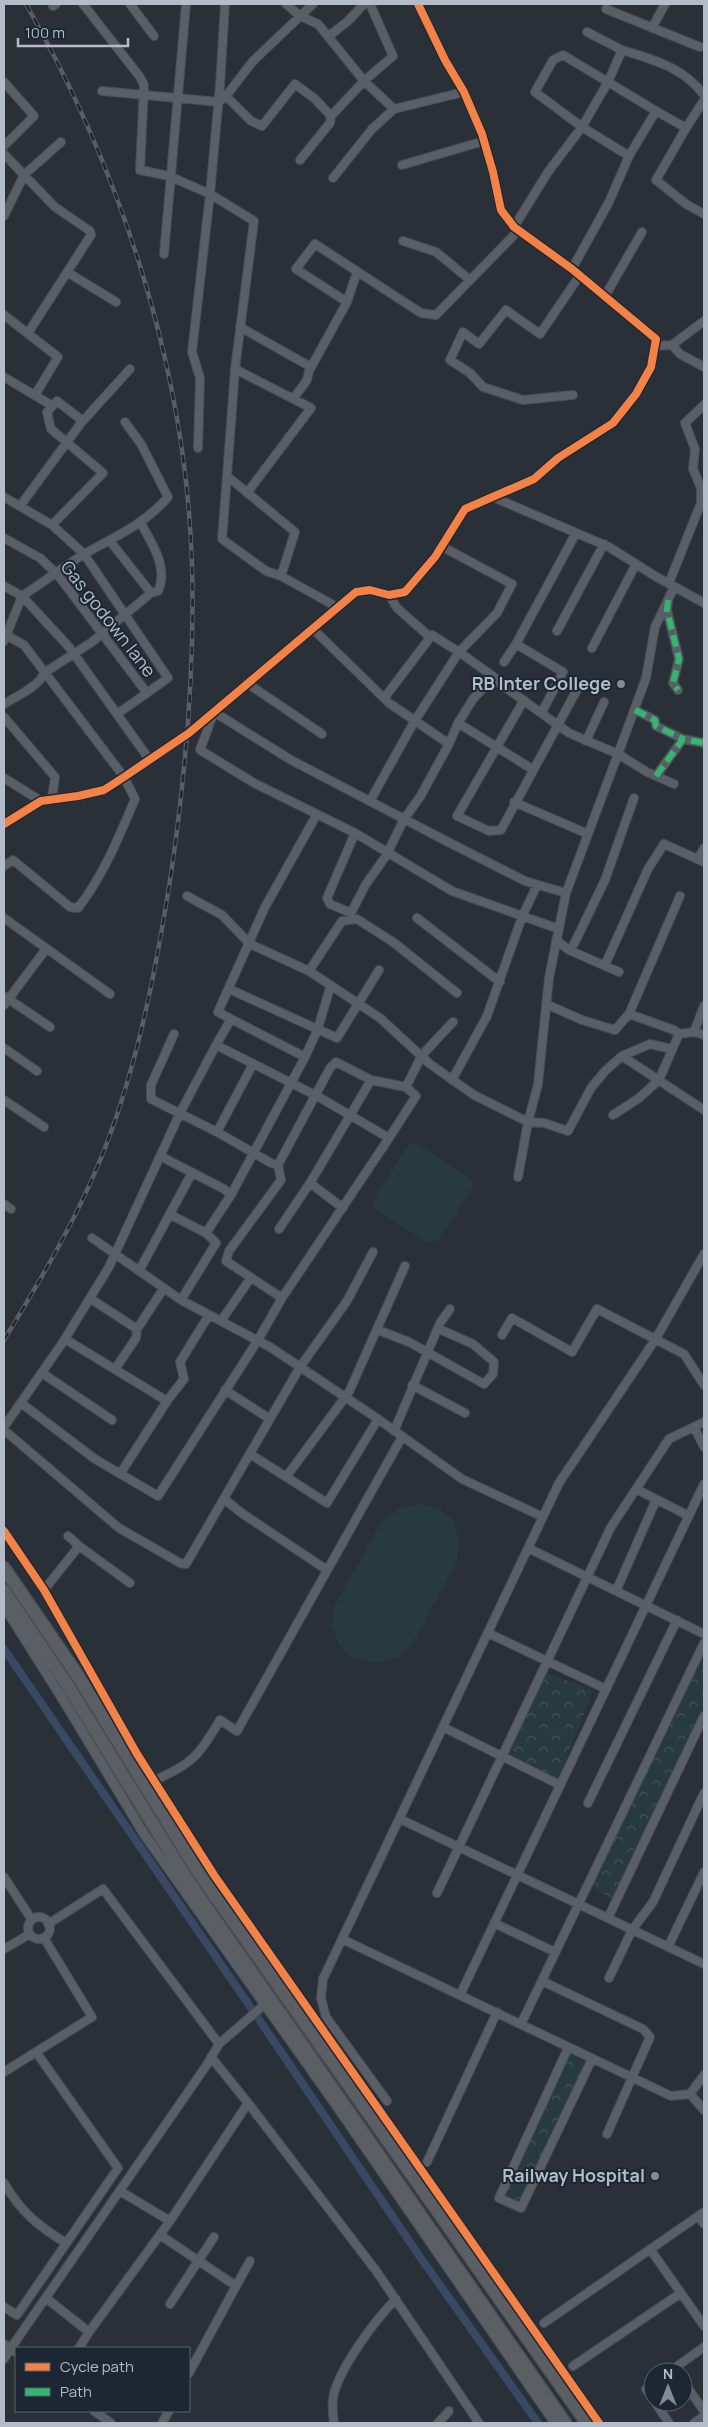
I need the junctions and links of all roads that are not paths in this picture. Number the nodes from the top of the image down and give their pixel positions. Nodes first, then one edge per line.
1 (84, 4) edge
2 (130, 4) edge
3 (186, 4) edge
4 (225, 4) edge
5 (286, 4) edge
6 (313, 4) edge
7 (364, 4) edge
8 (370, 4) edge
9 (418, 4) edge
10 (665, 4) edge
11 (606, 9) dead end
12 (300, 16) junction
13 (652, 28) junction
14 (587, 32) dead end
15 (154, 36) dead end
16 (329, 36) junction
17 (700, 47) dead end
18 (622, 50) junction
19 (364, 81) junction
20 (4, 82) edge
21 (608, 82) junction
22 (102, 90) dead end
23 (464, 92) junction
24 (144, 94) junction
25 (223, 94) junction
26 (704, 95) edge
27 (178, 98) junction
28 (704, 100) edge
29 (219, 102) junction
30 (394, 109) junction
31 (656, 111) junction
32 (331, 116) junction
33 (582, 127) junction
34 (686, 128) junction
35 (484, 141) junction
36 (61, 142) dead end
37 (4, 146) edge
38 (4, 154) edge
39 (630, 156) junction
40 (300, 160) dead end
41 (402, 165) dead end
42 (24, 175) junction
43 (169, 176) junction
44 (333, 178) dead end
45 (210, 194) junction
46 (704, 214) edge
47 (4, 216) edge
48 (516, 228) junction
49 (642, 232) dead end
50 (404, 241) dead end
51 (164, 254) dead end
52 (67, 272) junction
53 (357, 272) junction
54 (576, 272) junction
55 (470, 280) junction
56 (605, 296) junction
57 (116, 302) dead end
58 (347, 302) junction
59 (4, 315) edge
60 (704, 321) edge
61 (240, 327) junction
62 (28, 333) junction
63 (672, 345) junction
64 (656, 346) junction
65 (311, 367) junction
66 (704, 367) edge
67 (235, 369) junction
68 (130, 370) dead end
69 (4, 377) edge
70 (35, 395) junction
71 (573, 396) dead end
72 (294, 398) junction
73 (51, 405) junction
74 (704, 405) edge
75 (83, 420) junction
76 (125, 422) dead end
77 (66, 442) junction
78 (198, 448) dead end
79 (227, 476) junction
80 (247, 493) junction
81 (4, 497) edge
82 (493, 497) junction
83 (20, 506) junction
84 (140, 522) junction
85 (52, 525) junction
86 (576, 533) junction
87 (4, 538) edge
88 (110, 540) junction
89 (604, 544) junction
90 (441, 546) junction
91 (84, 554) junction
92 (636, 564) junction
93 (56, 574) junction
94 (281, 576) junction
95 (671, 585) junction
96 (4, 586) edge
97 (151, 594) junction
98 (389, 595) junction
99 (22, 596) junction
100 (668, 600) junction
101 (704, 603) edge
102 (337, 607) junction
103 (126, 615) junction
104 (312, 628) junction
105 (557, 631) dead end
106 (102, 634) junction
107 (5, 637) edge
108 (430, 637) junction
109 (516, 644) junction
110 (592, 648) dead end
111 (459, 652) junction
112 (74, 654) junction
113 (504, 662) dead end
114 (44, 673) junction
115 (494, 677) junction
116 (247, 683) junction
117 (579, 686) dead end
118 (678, 690) dead end
119 (148, 693) junction
120 (385, 697) junction
121 (524, 700) junction
122 (604, 702) dead end
123 (4, 704) edge
124 (635, 710) junction
125 (658, 711) dead end
126 (214, 712) junction
127 (542, 712) junction
128 (117, 714) junction
129 (4, 716) edge
130 (654, 720) junction
131 (414, 722) junction
132 (458, 724) junction
133 (558, 726) junction
134 (322, 734) dead end
135 (683, 739) junction
136 (586, 741) junction
137 (704, 743) edge
138 (449, 744) junction
139 (497, 747) junction
140 (618, 754) junction
141 (149, 759) junction
142 (532, 769) junction
143 (656, 776) junction
144 (124, 777) junction
145 (4, 778) edge
146 (674, 784) dead end
147 (52, 798) junction
148 (634, 798) dead end
149 (41, 801) junction
150 (370, 801) junction
151 (514, 802) junction
152 (316, 814) junction
153 (404, 819) junction
154 (4, 824) edge
155 (356, 833) junction
156 (588, 834) junction
157 (704, 848) edge
158 (387, 852) junction
159 (701, 861) edge
160 (4, 866) edge
161 (538, 884) junction
162 (566, 893) junction
163 (187, 896) dead end
164 (680, 896) dead end
165 (522, 916) junction
166 (4, 918) edge
167 (417, 918) dead end
168 (559, 929) junction
169 (556, 940) junction
170 (250, 944) junction
171 (574, 944) dead end
172 (43, 953) dead end
173 (605, 965) junction
174 (379, 970) dead end
175 (309, 971) junction
176 (618, 972) dead end
177 (500, 982) junction
178 (331, 986) junction
179 (229, 989) junction
180 (457, 993) dead end
181 (110, 994) dead end
182 (5, 1000) edge
183 (357, 1003) junction
184 (546, 1004) junction
185 (704, 1006) edge
186 (629, 1014) junction
187 (231, 1019) junction
188 (453, 1022) dead end
189 (50, 1027) dead end
190 (317, 1031) junction
191 (694, 1032) junction
192 (174, 1034) dead end
193 (679, 1034) junction
194 (704, 1035) edge
195 (216, 1045) junction
196 (4, 1048) edge
197 (672, 1049) junction
198 (422, 1055) junction
199 (622, 1056) junction
200 (305, 1057) junction
201 (253, 1064) junction
202 (37, 1071) dead end
203 (371, 1080) junction
204 (452, 1080) junction
205 (659, 1080) junction
206 (291, 1082) junction
207 (406, 1087) junction
208 (317, 1096) junction
209 (4, 1100) edge
210 (704, 1110) edge
211 (180, 1113) junction
212 (613, 1114) dead end
213 (351, 1116) junction
214 (528, 1122) junction
215 (44, 1127) dead end
216 (217, 1132) junction
217 (389, 1138) junction
218 (253, 1152) junction
219 (160, 1156) junction
220 (278, 1165) junction
221 (192, 1173) junction
222 (518, 1177) dead end
223 (310, 1183) junction
224 (231, 1195) junction
225 (4, 1204) edge
226 (344, 1208) junction
227 (11, 1209) dead end
228 (171, 1215) junction
229 (279, 1229) dead end
230 (206, 1233) junction
231 (92, 1238) dead end
232 (372, 1252) dead end
233 (115, 1254) junction
234 (704, 1254) edge
235 (699, 1264) junction
236 (405, 1266) dead end
237 (139, 1271) junction
238 (704, 1272) edge
239 (250, 1279) junction
240 (164, 1288) junction
241 (282, 1298) junction
242 (91, 1299) junction
243 (181, 1300) junction
244 (450, 1309) dead end
245 (209, 1315) junction
246 (221, 1321) junction
247 (439, 1329) junction
248 (137, 1330) junction
249 (378, 1330) junction
250 (502, 1335) dead end
251 (65, 1339) junction
252 (258, 1340) junction
253 (655, 1340) junction
254 (426, 1353) junction
255 (300, 1367) junction
256 (115, 1370) junction
257 (42, 1373) junction
258 (412, 1385) junction
259 (704, 1385) edge
260 (225, 1390) junction
261 (344, 1396) junction
262 (167, 1402) junction
263 (21, 1403) junction
264 (465, 1413) dead end
265 (270, 1419) junction
266 (378, 1419) junction
267 (112, 1420) dead end
268 (704, 1422) edge
269 (694, 1427) junction
270 (4, 1428) edge
271 (394, 1431) junction
272 (402, 1437) junction
273 (704, 1446) edge
274 (250, 1454) junction
275 (120, 1474) junction
276 (286, 1477) junction
277 (704, 1484) edge
278 (636, 1489) junction
279 (224, 1498) junction
280 (656, 1500) junction
281 (689, 1516) junction
282 (543, 1517) junction
283 (4, 1531) edge
284 (68, 1536) dead end
285 (79, 1546) junction
286 (528, 1548) junction
287 (4, 1568) edge
288 (327, 1570) junction
289 (587, 1577) junction
290 (130, 1583) dead end
291 (44, 1590) junction
292 (4, 1591) edge
293 (616, 1591) junction
294 (646, 1605) junction
295 (4, 1606) edge
296 (677, 1620) junction
297 (488, 1633) junction
298 (704, 1634) edge
299 (704, 1643) edge
300 (547, 1661) junction
301 (606, 1689) junction
302 (704, 1716) edge
303 (443, 1728) junction
304 (502, 1756) junction
305 (155, 1780) junction
306 (560, 1785) junction
307 (704, 1794) edge
308 (588, 1803) dead end
309 (400, 1819) junction
310 (458, 1847) junction
311 (704, 1872) edge
312 (517, 1875) junction
313 (4, 1877) edge
314 (437, 1893) dead end
315 (199, 1903) junction
316 (578, 1904) junction
317 (608, 1918) junction
318 (32, 1920) junction
319 (494, 1922) junction
320 (48, 1924) junction
321 (632, 1930) junction
322 (30, 1934) junction
323 (44, 1938) junction
324 (342, 1939) junction
325 (668, 1947) junction
326 (4, 1949) edge
327 (555, 1952) junction
328 (704, 1964) edge
329 (610, 1978) dead end
330 (542, 1981) junction
331 (460, 1995) junction
332 (265, 2004) junction
333 (497, 2012) junction
334 (521, 2024) junction
335 (219, 2044) junction
336 (568, 2048) junction
337 (36, 2052) junction
338 (211, 2057) junction
339 (592, 2059) junction
340 (4, 2072) edge
341 (704, 2075) edge
342 (631, 2078) junction
343 (690, 2094) junction
344 (387, 2101) dead end
345 (248, 2103) junction
346 (704, 2110) edge
347 (607, 2134) dead end
348 (428, 2162) dead end
349 (4, 2183) edge
350 (120, 2191) junction
351 (701, 2214) edge
352 (170, 2221) junction
353 (704, 2224) edge
354 (160, 2235) junction
355 (214, 2237) dead end
356 (66, 2243) junction
357 (650, 2249) junction
358 (198, 2261) junction
359 (250, 2261) dead end
360 (236, 2286) junction
361 (681, 2293) junction
362 (46, 2298) junction
363 (396, 2299) junction
364 (170, 2304) dead end
365 (4, 2307) edge
366 (544, 2323) dead end
367 (704, 2326) edge
368 (89, 2332) junction
369 (4, 2344) edge
370 (704, 2346) edge
371 (16, 2347) edge
372 (80, 2347) edge
373 (14, 2350) edge
374 (542, 2352) junction
375 (4, 2359) edge
376 (685, 2362) edge
377 (521, 2366) junction
378 (573, 2366) dead end
379 (190, 2371) edge
380 (693, 2395) edge
381 (449, 2411) dead end
382 (704, 2411) edge
383 (95, 2412) edge
384 (168, 2412) edge
385 (662, 2412) edge
386 (704, 2416) edge
387 (111, 2423) edge
388 (162, 2423) edge
389 (334, 2423) edge
390 (438, 2423) edge
391 (479, 2423) edge
392 (555, 2423) edge
393 (566, 2423) edge
394 (587, 2423) edge
395 (599, 2423) edge
396 (669, 2423) edge
397 (694, 2423) edge

1 - 24 street
2 - 15 street
3 - 27 street
4 - 25 street
5 - 12 street
6 - 12 street
7 - 16 street
8 - 19 street
9 - 23 street
10 - 13 street
11 - 13 street
12 - 16 street
12 - 25 street
13 - 17 street
14 - 18 street
16 - 19 street
18 - 21 street
18 - 26 street
19 - 30 street
19 - 32 street
20 - 37 street
21 - 31 street
21 - 33 street
21 - 33 street
22 - 24 street
23 - 30 street
23 - 35 street
24 - 27 street
24 - 43 street
25 - 29 street
25 - 32 street
27 - 29 street
27 - 43 street
28 - 34 street
29 - 45 street
30 - 44 street
31 - 34 street
31 - 39 street
32 - 40 street
33 - 39 street
33 - 48 street
34 - 46 street
35 - 41 street
35 - 48 street
36 - 42 street
38 - 42 street
39 - 54 street
42 - 47 street
42 - 52 street
43 - 45 street
43 - 51 street
45 - 61 street
45 - 78 street
48 - 54 street
48 - 55 street
49 - 56 street
50 - 55 street
52 - 57 street
52 - 62 street
53 - 55 street
53 - 58 street
53 - 58 street
54 - 56 street
54 - 71 street
56 - 64 street
58 - 65 street
59 - 62 street
60 - 63 street
61 - 65 street
61 - 67 street
62 - 70 street
63 - 64 street
63 - 66 street
64 - 82 street
65 - 72 street
67 - 72 street
67 - 79 street
68 - 75 street
69 - 70 street
70 - 73 street
72 - 80 street
73 - 75 street
73 - 77 street
74 - 95 street
75 - 77 street
76 - 84 street
77 - 83 street
77 - 85 street
79 - 80 street
79 - 94 street
80 - 94 street
81 - 83 street
82 - 86 street
82 - 90 street
83 - 85 street
84 - 88 street
84 - 97 street
85 - 91 street
86 - 89 street
86 - 109 street
87 - 93 street, Gas godown lane
88 - 91 street
88 - 97 street
89 - 92 street
89 - 105 street
90 - 98 street
90 - 111 street
91 - 93 street
91 - 103 street
92 - 95 street
92 - 110 street
93 - 99 street
93 - 106 street, Gas godown lane
94 - 102 street
95 - 100 street
95 - 101 street
96 - 99 street
97 - 103 street
98 - 102 street
98 - 108 street
99 - 107 street
99 - 112 street
100 - 118 street
100 - 124 street
102 - 104 street
103 - 106 street
103 - 119 street
104 - 116 street
104 - 120 street
106 - 112 street
106 - 119 street, Gas godown lane
107 - 114 street
108 - 111 street
108 - 120 street
109 - 113 street
109 - 127 street
111 - 115 street
111 - 131 street
112 - 114 street
112 - 128 street
114 - 123 street
114 - 144 street
115 - 121 street
115 - 132 street
116 - 126 street
116 - 134 street
117 - 133 street
119 - 128 street, Gas godown lane
120 - 131 street
121 - 127 street
121 - 139 street
122 - 136 street
124 - 130 street
124 - 140 street
125 - 130 street
126 - 141 street
126 - 150 street
126 - 152 street
127 - 133 street
128 - 141 street
129 - 147 street
130 - 135 street
131 - 138 street
131 - 150 street
132 - 138 street
132 - 139 street
133 - 136 street
133 - 142 street
135 - 137 street
135 - 143 street
136 - 140 street
138 - 153 street
139 - 142 street
139 - 151 street
140 - 143 street
140 - 156 street
141 - 144 street
142 - 151 street
143 - 146 street
144 - 147 street
144 - 160 street
145 - 149 street
147 - 149 street
148 - 171 street
149 - 154 street
150 - 153 street
151 - 156 street
152 - 155 street
152 - 170 street
153 - 158 street
153 - 161 street
155 - 158 street
155 - 158 street
156 - 162 street
157 - 159 street
158 - 165 street
159 - 173 street
161 - 162 street
161 - 165 street
162 - 168 street
163 - 170 street
164 - 186 street
165 - 168 street
165 - 177 street
166 - 181 street
167 - 177 street
168 - 169 street
169 - 173 street
169 - 184 street
170 - 175 street
170 - 179 street
172 - 182 street
173 - 176 street
174 - 183 street
175 - 178 street
175 - 180 street
177 - 204 street
178 - 183 street
178 - 190 street
179 - 187 street
179 - 190 street
182 - 189 street
183 - 190 street
183 - 198 street
184 - 186 street
184 - 214 street
185 - 191 street
186 - 193 street
187 - 195 street
187 - 200 street
188 - 198 street
190 - 200 street
191 - 193 street
191 - 194 street
192 - 211 street
193 - 197 street
195 - 201 street
195 - 211 street
196 - 202 street
197 - 199 street
197 - 205 street
198 - 204 street
198 - 207 street
199 - 205 street
199 - 214 street
200 - 206 street
201 - 206 street
201 - 216 street
203 - 207 street
203 - 208 street
203 - 213 street
204 - 214 street
205 - 210 street
205 - 212 street
206 - 208 street
206 - 218 street
207 - 217 street
208 - 213 street
208 - 220 street
209 - 215 street
211 - 216 street
211 - 219 street
213 - 217 street
213 - 223 street
214 - 222 street
216 - 218 street
217 - 226 street
218 - 220 street
218 - 224 street
219 - 221 street
219 - 233 street
220 - 239 street
221 - 224 street
221 - 228 street
223 - 226 street
223 - 229 street
224 - 230 street
225 - 227 street
226 - 241 street
228 - 230 street
228 - 237 street
230 - 243 street
231 - 233 street
232 - 255 street
233 - 237 street
233 - 242 street
234 - 235 street
235 - 238 street
235 - 253 street
236 - 249 street
237 - 240 street
239 - 241 street
239 - 246 street
240 - 243 street
240 - 248 street
241 - 252 street
242 - 248 street
242 - 251 street
243 - 245 street
244 - 247 street
245 - 246 street
245 - 262 street
246 - 252 street
247 - 254 street
247 - 254 street
248 - 256 street
249 - 254 street
249 - 261 street
250 - 253 street
251 - 256 street
251 - 257 street
252 - 255 street
252 - 260 street
253 - 259 street
253 - 282 street
254 - 258 street
255 - 261 street
255 - 265 street
256 - 262 street
257 - 263 street
257 - 267 street
258 - 264 street
258 - 271 street
260 - 265 street
260 - 275 street
261 - 266 street
261 - 276 street
262 - 275 street
263 - 270 street
263 - 275 street
265 - 274 street
266 - 271 street
266 - 276 street
268 - 269 street
269 - 273 street
269 - 278 street
270 - 279 street
271 - 272 street
272 - 282 street
272 - 288 street
274 - 276 street
274 - 279 street
277 - 281 street
278 - 280 street
278 - 289 street
279 - 288 street
280 - 281 street
280 - 293 street
281 - 294 street
282 - 286 street
283 - 291 street
284 - 285 street
285 - 290 street
285 - 291 street
286 - 289 street
286 - 297 street
287 - 374 highway
288 - 305 street
289 - 293 street
289 - 300 street
291 - 305 street
292 - 315 highway
293 - 294 street
294 - 296 street
294 - 301 street
295 - 315 street
296 - 298 street
296 - 308 street
297 - 300 street
297 - 303 street
299 - 316 street
300 - 301 street
300 - 304 street
301 - 306 street
302 - 317 street
303 - 304 street
303 - 309 street
304 - 306 street
304 - 310 street
305 - 374 street
306 - 312 street
307 - 321 street
309 - 310 street
309 - 324 street
310 - 312 street
310 - 314 street
311 - 325 street
312 - 316 street
312 - 319 street
313 - 318 street
315 - 332 street
315 - 377 highway
316 - 317 street
316 - 327 street
317 - 321 street
318 - 320 street
318 - 322 street
319 - 327 street
319 - 331 street
320 - 323 street
320 - 335 street
321 - 325 street
321 - 329 street
322 - 323 street
322 - 326 street
323 - 337 street
324 - 331 street
324 - 344 street
325 - 328 street
327 - 330 street
330 - 334 street
330 - 342 street
331 - 333 street
332 - 335 street
332 - 377 street
333 - 334 street
333 - 348 street
334 - 336 street
335 - 338 street
336 - 339 street
336 - 339 street
337 - 340 street
337 - 356 street
338 - 345 street
338 - 350 street
339 - 342 street
341 - 343 street
342 - 343 street
342 - 347 street
343 - 346 street
345 - 352 street
345 - 363 street
349 - 356 street
350 - 352 street
350 - 362 street
351 - 353 street
351 - 357 street
352 - 354 street
354 - 358 street
354 - 368 street
355 - 358 street
356 - 365 street
357 - 361 street
357 - 366 street
358 - 360 street
358 - 364 street
359 - 360 street
360 - 379 street
361 - 367 street
361 - 378 street
362 - 368 street
362 - 371 street
363 - 389 street
363 - 391 street
368 - 372 street
369 - 373 street
370 - 376 street
373 - 375 street
374 - 394 highway
374 - 395 street
377 - 392 street
377 - 393 highway
380 - 382 street
381 - 390 street
383 - 387 street
384 - 388 street
385 - 396 street
386 - 397 street

